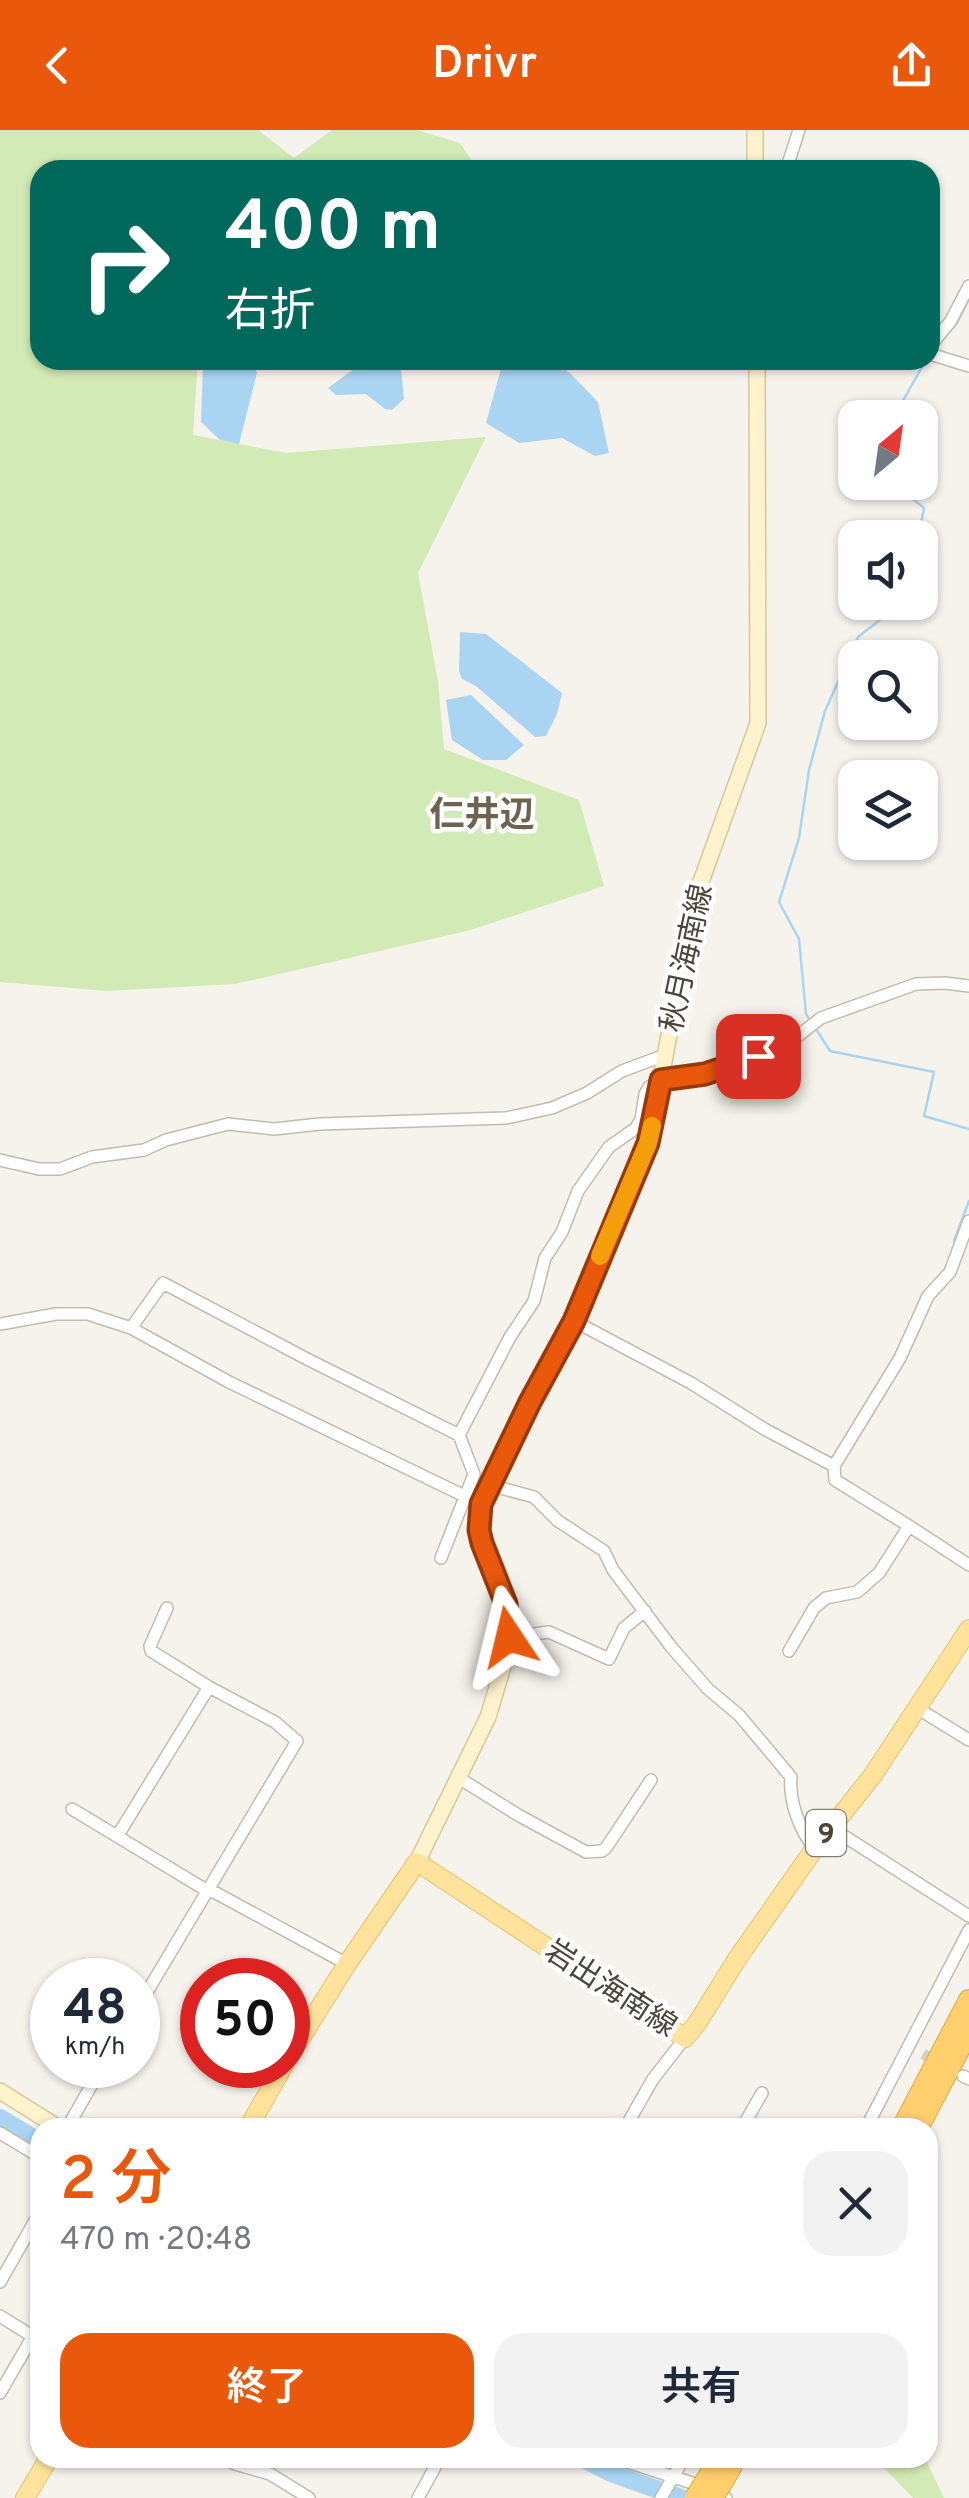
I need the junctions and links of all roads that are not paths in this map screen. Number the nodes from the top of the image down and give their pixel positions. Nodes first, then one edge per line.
1 (755, 130) edge
2 (799, 130) edge
3 (755, 160) edge
4 (789, 160) edge
5 (969, 286) edge
6 (940, 336) edge
7 (940, 354) edge
8 (969, 366) edge
9 (756, 370) edge
10 (969, 986) edge
11 (665, 1058) junction
12 (661, 1080) junction
13 (0, 1160) edge
14 (969, 1220) edge
15 (574, 1321) junction
16 (0, 1324) edge
17 (131, 1328) junction
18 (459, 1435) junction
19 (834, 1466) junction
20 (490, 1484) junction
21 (466, 1496) junction
22 (481, 1504) junction
23 (909, 1526) junction
24 (441, 1558) dead end
25 (969, 1566) edge
26 (167, 1608) dead end
27 (645, 1611) junction
28 (969, 1628) edge
29 (509, 1637) junction
30 (790, 1652) dead end
31 (209, 1687) junction
32 (917, 1708) junction
33 (969, 1740) edge
34 (459, 1778) junction
35 (651, 1780) dead end
36 (72, 1809) dead end
37 (830, 1827) junction
38 (118, 1835) junction
39 (815, 1848) junction
40 (416, 1862) junction
41 (206, 1890) junction
42 (969, 1916) edge
43 (969, 1930) edge
44 (347, 1964) junction
45 (160, 1969) edge
46 (969, 2000) edge
47 (310, 2023) edge
48 (969, 2031) edge
49 (684, 2038) junction
50 (909, 2046) junction
51 (923, 2054) tunnel mouth
52 (89, 2088) edge
53 (271, 2088) edge
54 (0, 2091) edge
55 (762, 2093) dead end
56 (46, 2118) edge
57 (70, 2118) edge
58 (254, 2118) edge
59 (630, 2118) edge
60 (748, 2118) edge
61 (871, 2118) edge
62 (907, 2118) edge
63 (923, 2118) edge
64 (0, 2133) edge
65 (30, 2151) edge
66 (30, 2230) edge
67 (0, 2282) edge
68 (0, 2316) edge
69 (30, 2335) edge
70 (30, 2348) edge
71 (0, 2392) edge
72 (42, 2468) edge
73 (249, 2468) edge
74 (434, 2468) edge
75 (644, 2468) edge
76 (678, 2468) edge
77 (720, 2468) edge
78 (724, 2468) edge
79 (672, 2478) junction
80 (25, 2498) edge
81 (309, 2498) edge
82 (418, 2498) edge
83 (660, 2498) edge
84 (695, 2498) edge
85 (713, 2498) edge
86 (726, 2498) edge

1 - 3 main road
2 - 4 street
5 - 6 street
7 - 8 street
9 - 11 main road, 秋月海南線
10 - 12 street
11 - 12 main road, 秋月海南線
11 - 13 street
12 - 15 main road, 秋月海南線
12 - 18 street
14 - 19 street
15 - 19 street
15 - 20 main road, 秋月海南線
16 - 17 street
17 - 18 street
17 - 21 street
18 - 21 street
19 - 23 street
20 - 22 main road, 秋月海南線
20 - 27 street
21 - 22 street
21 - 24 street
22 - 29 main road, 秋月海南線
23 - 25 street
23 - 30 street
26 - 31 street
27 - 29 street
27 - 39 street
28 - 32 main road, 岩出海南線 / 9
29 - 34 main road, 秋月海南線
31 - 38 street
31 - 41 street
32 - 33 street
32 - 37 main road, 岩出海南線 / 9
34 - 35 street
34 - 40 main road, 秋月海南線
36 - 38 street
37 - 39 main road, 岩出海南線 / 9
37 - 42 street
38 - 41 street
39 - 49 main road, 岩出海南線 / 9
40 - 44 main road
40 - 49 main road, 岩出海南線
41 - 44 street
41 - 45 street
43 - 50 street
44 - 47 main road
46 - 62 highway
48 - 63 highway
49 - 59 street
50 - 51 street
50 - 61 street
52 - 57 street
53 - 58 main road
54 - 56 main road
55 - 60 street
64 - 65 street
66 - 67 street
68 - 69 street
70 - 71 street
72 - 80 main road
73 - 81 street
74 - 82 street
75 - 79 street
76 - 79 street
77 - 84 highway, bridge
78 - 85 highway, bridge
79 - 83 street
79 - 86 street

